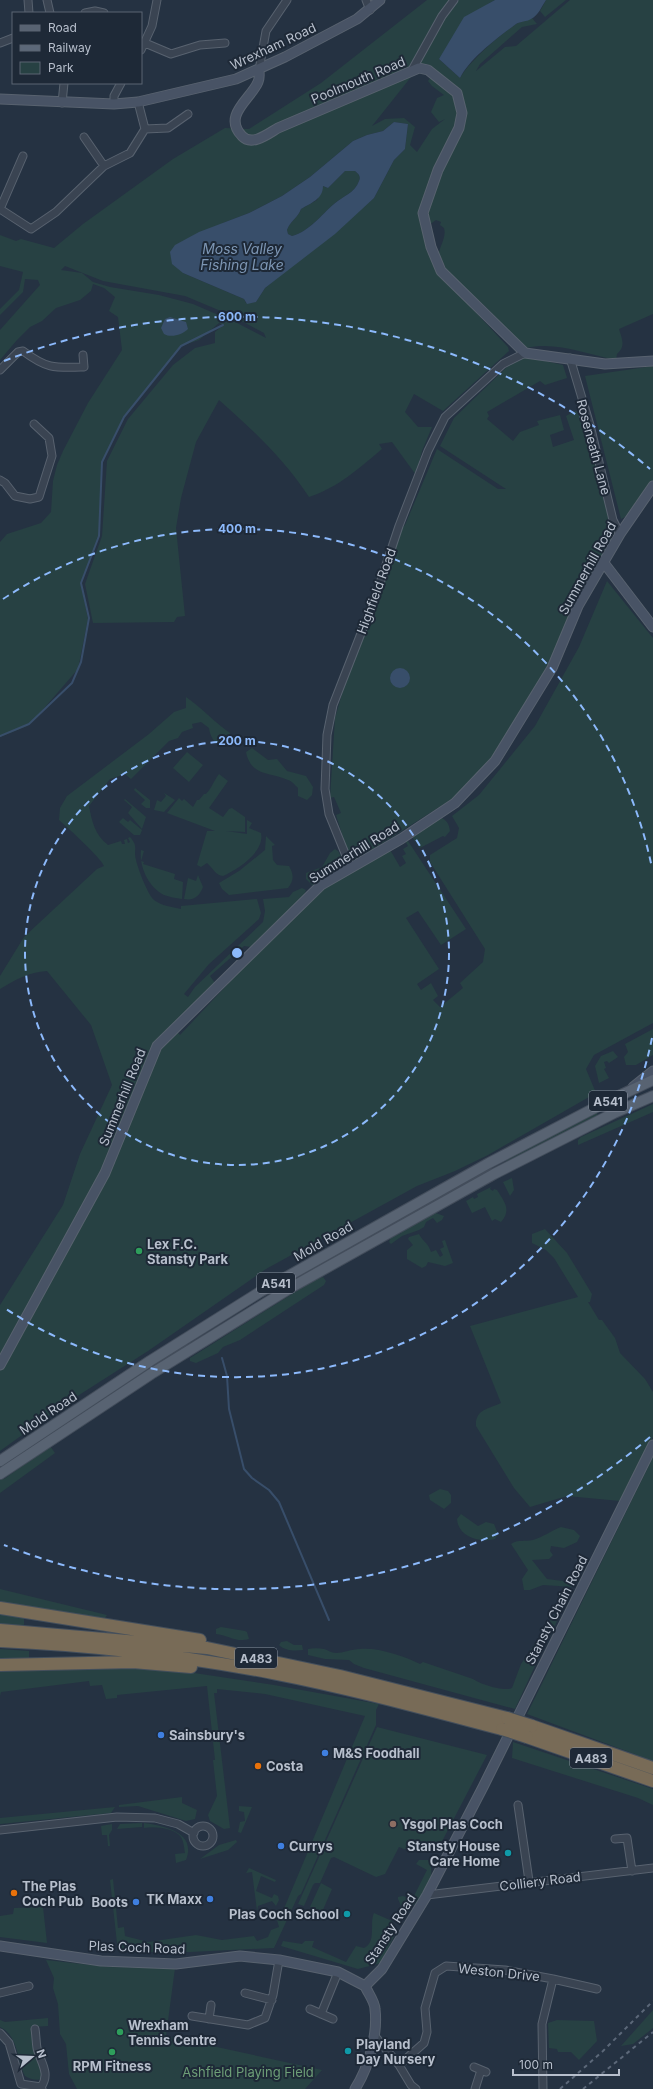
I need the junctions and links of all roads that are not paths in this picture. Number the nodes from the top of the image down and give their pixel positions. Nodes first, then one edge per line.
1 (28, 0) edge
2 (47, 0) edge
3 (157, 0) edge
4 (287, 0) edge
5 (366, 0) edge
6 (380, 0) edge
7 (454, 0) edge
8 (370, 10) junction
9 (29, 12) edge
10 (50, 12) edge
11 (90, 12) edge
12 (100, 12) edge
13 (12, 38) edge
14 (0, 43) edge
15 (146, 43) junction
16 (225, 43) dead end
17 (142, 49) edge
18 (259, 70) junction
19 (412, 70) junction
20 (64, 84) edge
21 (120, 84) edge
22 (0, 99) edge
23 (62, 102) junction
24 (138, 102) junction
25 (114, 104) junction
26 (188, 114) dead end
27 (145, 129) junction
28 (84, 137) dead end
29 (24, 156) dead end
30 (104, 166) junction
31 (0, 209) edge
32 (525, 353) junction
33 (84, 355) dead end
34 (570, 358) junction
35 (653, 361) edge
36 (0, 370) edge
37 (34, 424) dead end
38 (0, 480) edge
39 (653, 486) edge
40 (620, 534) junction
41 (604, 564) junction
42 (653, 626) edge
43 (351, 868) junction
44 (653, 1071) edge
45 (653, 1080) edge
46 (629, 1090) junction
47 (653, 1096) edge
48 (0, 1365) edge
49 (653, 1445) edge
50 (0, 1461) edge
51 (0, 1474) edge
52 (0, 1608) edge
53 (0, 1630) edge
54 (0, 1641) edge
55 (0, 1665) edge
56 (354, 1680) junction
57 (341, 1687) junction
58 (505, 1723) junction
59 (530, 1731) junction
60 (653, 1768) edge
61 (653, 1781) edge
62 (483, 1787) joint
63 (518, 1805) dead end
64 (0, 1830) edge
65 (194, 1833) dead end
66 (615, 1839) dead end
67 (653, 1868) edge
68 (632, 1871) junction
69 (529, 1881) junction
70 (427, 1895) junction
71 (0, 1946) edge
72 (279, 1960) junction
73 (338, 1972) junction
74 (553, 1978) junction
75 (29, 1986) dead end
76 (365, 1986) junction
77 (598, 1989) dead end
78 (0, 1993) edge
79 (245, 1993) dead end
80 (272, 2000) junction
81 (211, 2005) dead end
82 (310, 2009) dead end
83 (321, 2014) junction
84 (192, 2016) dead end
85 (209, 2019) junction
86 (333, 2019) dead end
87 (35, 2029) dead end
88 (0, 2033) edge
89 (374, 2035) junction
90 (399, 2064) junction
91 (480, 2070) dead end
92 (19, 2086) edge
93 (41, 2088) edge
94 (355, 2089) edge
95 (416, 2089) edge
96 (475, 2089) edge
97 (543, 2089) edge

1 - 9 street
2 - 10 street
3 - 15 street
4 - 18 street
5 - 8 street
6 - 8 street, Wrexham Road
7 - 19 street
8 - 18 street, Wrexham Road
11 - 12 street
13 - 14 street
15 - 16 street
15 - 17 street
18 - 19 street, Poolmouth Road
18 - 24 street, Wrexham Road
19 - 32 street, Poolmouth Road
20 - 23 street
21 - 25 street
22 - 23 street, Wrexham Road
23 - 25 street, Wrexham Road
24 - 25 street, Wrexham Road
24 - 27 street
26 - 27 street
27 - 30 street
28 - 30 street
29 - 31 street
30 - 31 street
32 - 34 street
32 - 43 street, Highfield Road
33 - 36 street
34 - 35 street
34 - 40 street, Roseneath Lane
37 - 38 street
39 - 40 street, Summerhill Road
40 - 41 street, Summerhill Road
41 - 42 street
41 - 43 street, Summerhill Road
43 - 48 street, Summerhill Road
44 - 46 street
45 - 46 main road, Mold Road / A541
46 - 50 main road, Mold Road / A541
47 - 51 main road, Mold Road / A541
49 - 62 street, Stansty Chain Road
52 - 56 highway, A483
53 - 56 highway, A483
54 - 57 highway, A483
55 - 57 highway, A483
56 - 58 highway, A483
57 - 58 highway, A483
58 - 59 highway, A483, bridge
59 - 60 highway, A483
59 - 61 highway, A483
62 - 70 street, Stansty Road
63 - 69 street
64 - 65 street
66 - 68 street
67 - 68 street, Colliery Road
68 - 69 street, Colliery Road
69 - 70 street, Colliery Road
70 - 76 street, Stansty Road
71 - 72 street, Plas Coch Road
72 - 73 street, Plas Coch Road
72 - 80 street
73 - 76 street, Plas Coch Road
73 - 83 street
74 - 77 street, Weston Drive
74 - 90 street, Weston Drive
74 - 97 street
75 - 78 street
76 - 89 street
79 - 80 street
80 - 85 street
81 - 85 street
82 - 83 street
83 - 86 street
84 - 85 street
87 - 93 street
88 - 92 street
89 - 90 street
89 - 94 street
90 - 95 street
91 - 96 street
92 - 93 street

